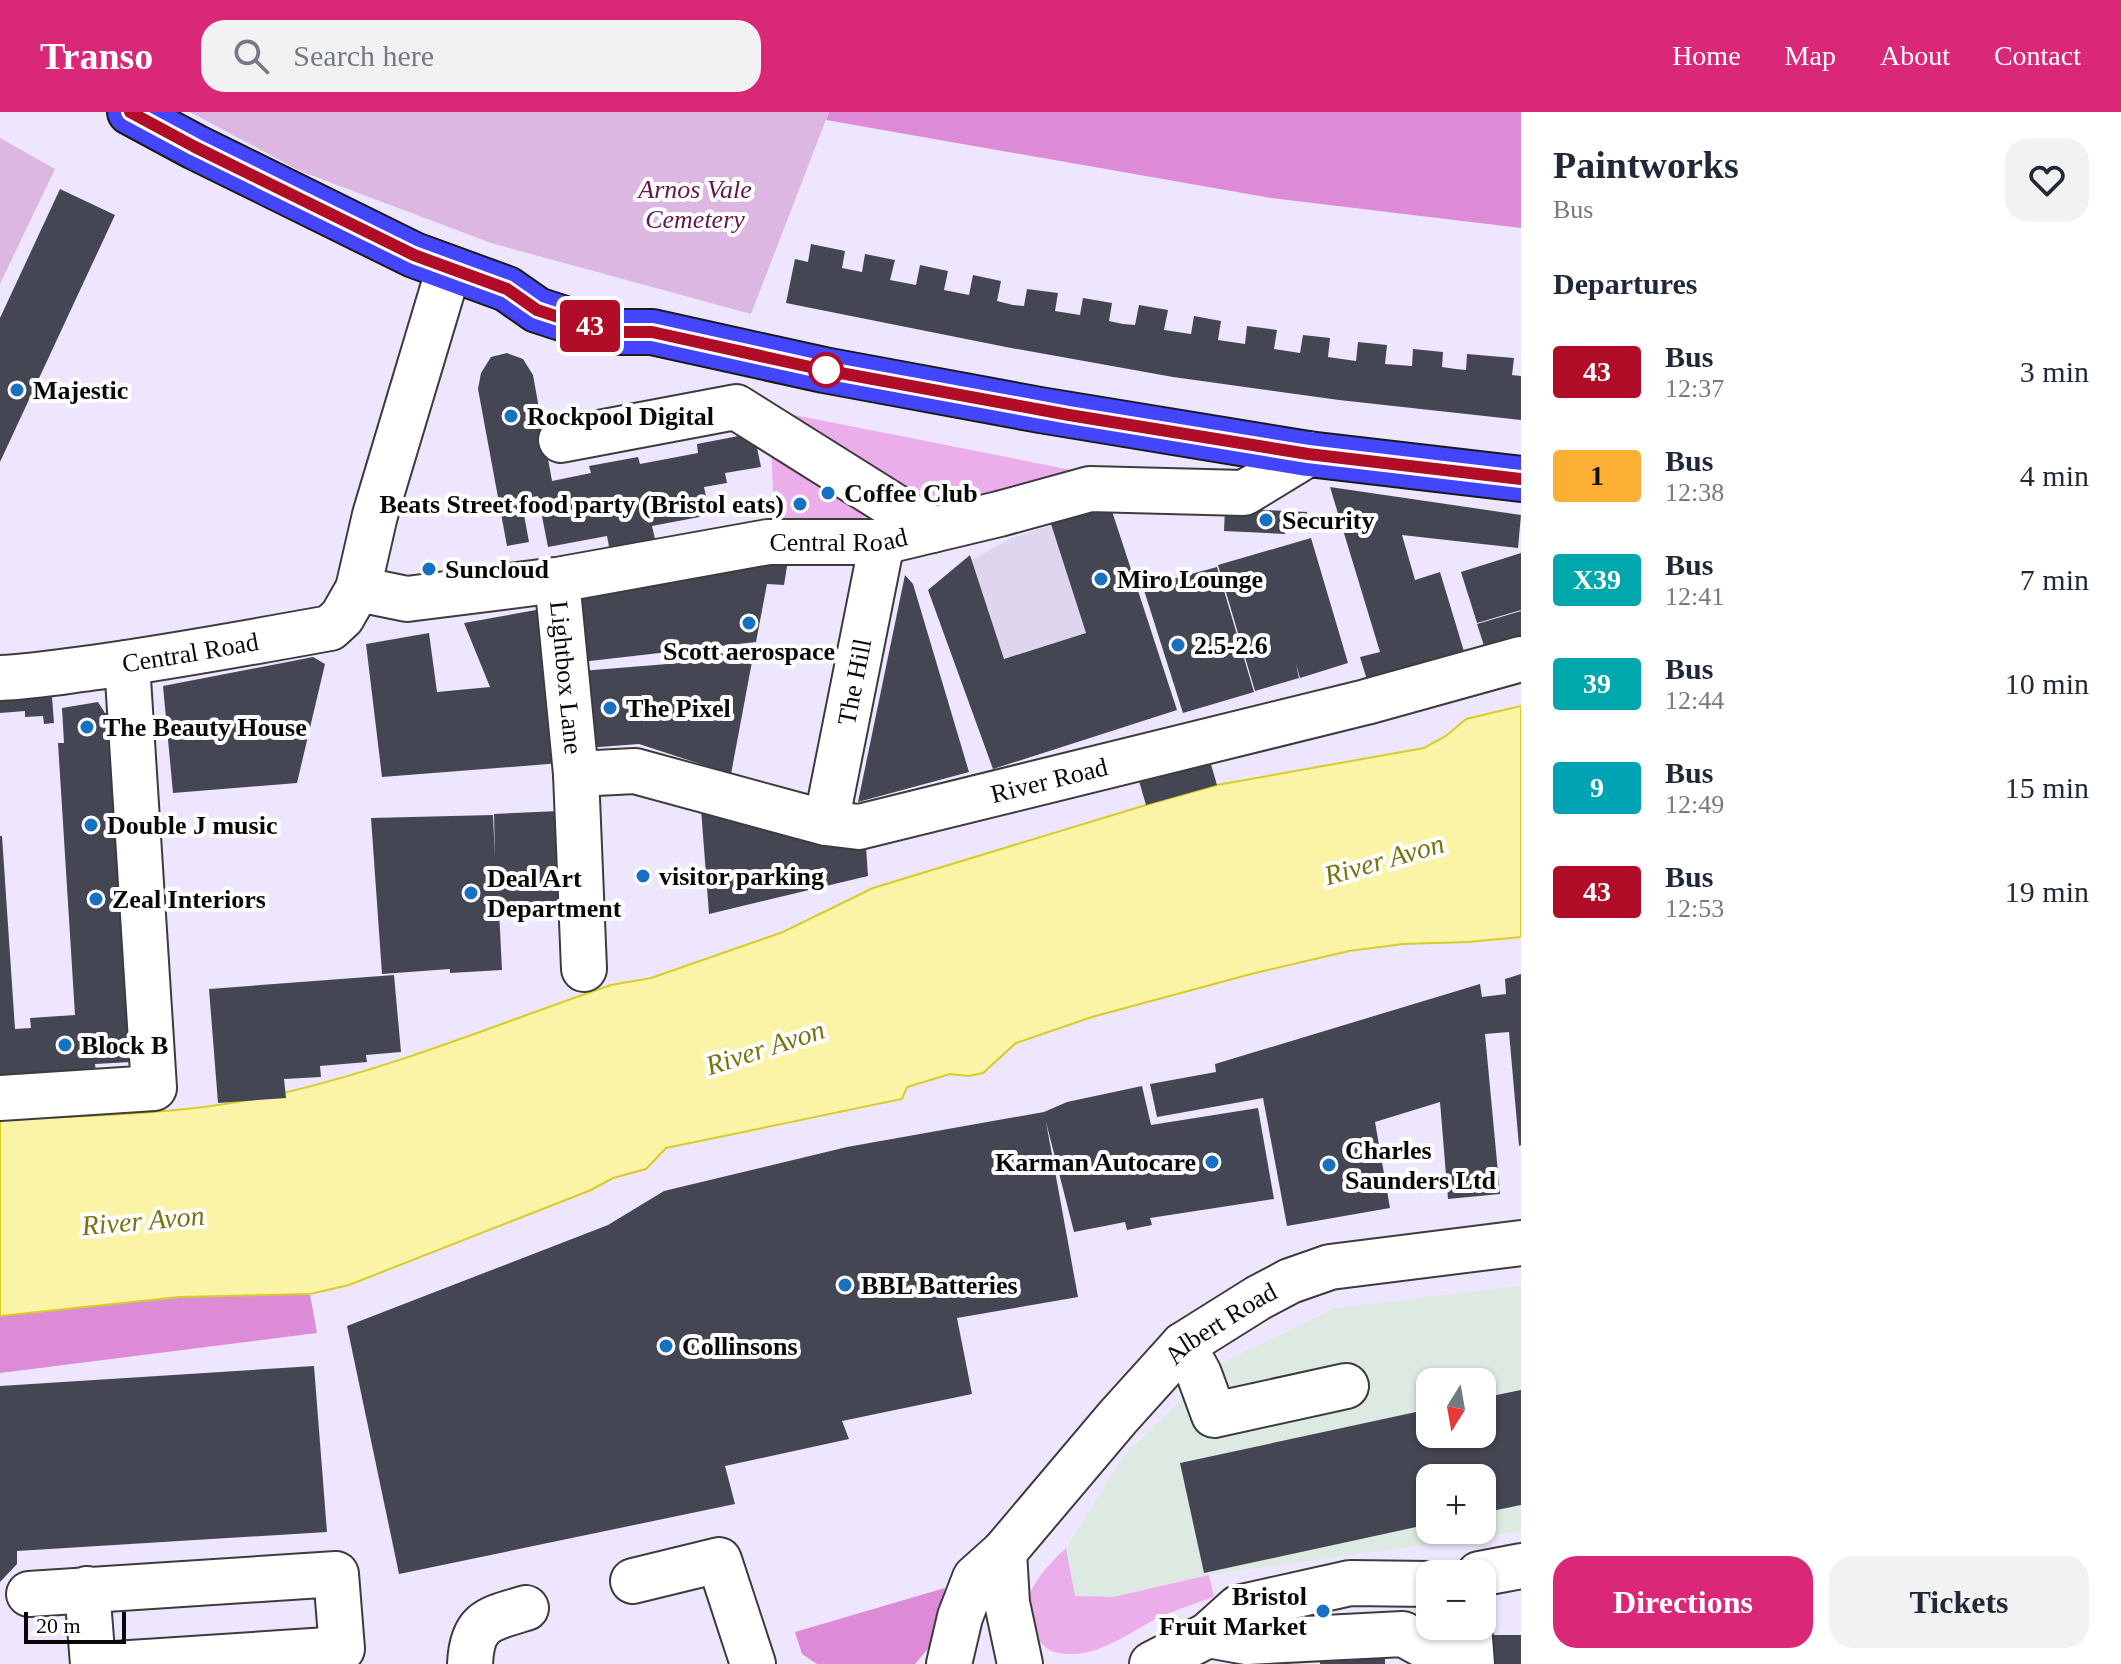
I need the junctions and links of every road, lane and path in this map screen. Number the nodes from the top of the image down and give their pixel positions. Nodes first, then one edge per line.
1 (130, 112) edge
2 (449, 268) junction
3 (561, 440) dead end
4 (1308, 454) junction
5 (1521, 479) edge
6 (932, 530) junction
7 (882, 542) junction
8 (557, 580) junction
9 (358, 589) junction
10 (1521, 659) edge
11 (127, 663) junction
12 (0, 678) edge
13 (576, 774) junction
14 (826, 823) junction
15 (584, 969) dead end
16 (0, 1098) edge
17 (1521, 1243) edge
18 (1183, 1345) junction
19 (1346, 1386) dead end
20 (1004, 1552) junction
21 (1521, 1566) edge
22 (1496, 1571) edge
23 (633, 1581) dead end
24 (1416, 1585) edge
25 (87, 1589) junction
26 (29, 1594) dead end
27 (526, 1608) dead end
28 (1208, 1635) junction
29 (1470, 1640) edge
30 (93, 1664) edge
31 (115, 1664) edge
32 (470, 1664) edge
33 (753, 1664) edge
34 (949, 1664) edge
35 (975, 1664) edge
36 (1012, 1664) edge
37 (1020, 1664) edge
38 (1152, 1664) edge
39 (1441, 1664) edge
40 (1472, 1664) edge

1 - 2 highway
2 - 4 highway
2 - 9 street, Central Road
3 - 6 street
4 - 5 highway
4 - 6 street, Central Road
6 - 7 street, Central Road
7 - 8 street, Central Road
7 - 14 street, The Hill
8 - 9 street, Central Road
8 - 13 street, Lightbox Lane
9 - 11 street, Central Road
10 - 14 street, River Road
11 - 12 street, Central Road
11 - 16 street
13 - 14 street, River Road
13 - 15 street, Lightbox Lane
17 - 18 street, Albert Road
18 - 19 street
18 - 20 street, Albert Road
20 - 34 street, Albert Road
20 - 37 street
21 - 22 street
23 - 33 street
24 - 28 street
25 - 26 street
25 - 30 street
25 - 31 street
27 - 32 street
28 - 38 street
28 - 39 street
29 - 40 street
35 - 36 street

